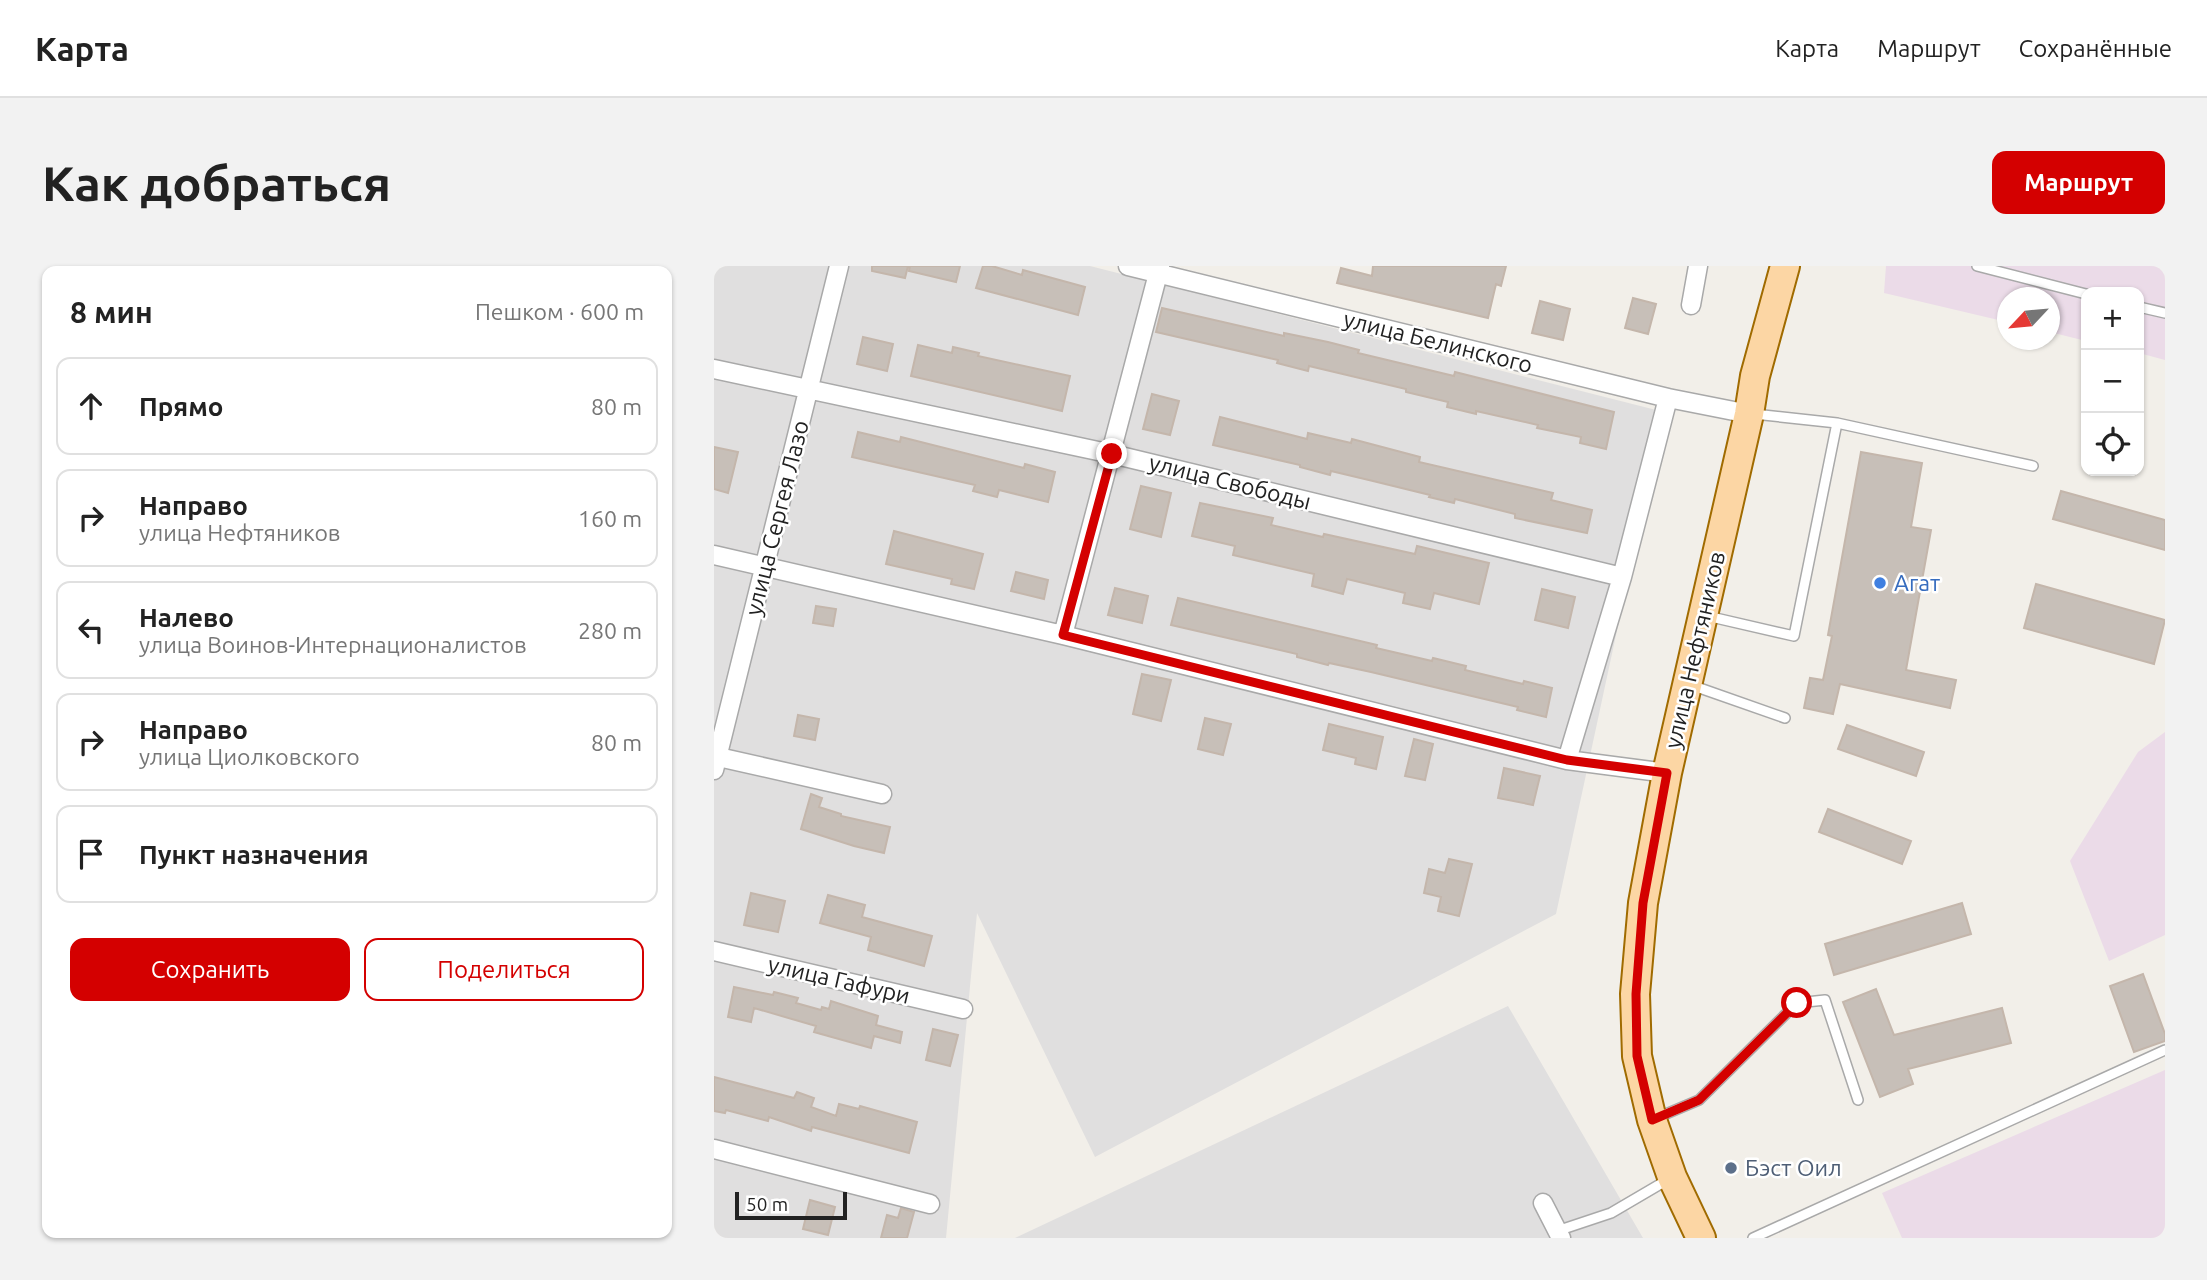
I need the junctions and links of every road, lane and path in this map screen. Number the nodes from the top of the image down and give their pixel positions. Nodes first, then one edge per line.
1 (839, 266) edge
2 (1128, 266) edge
3 (1698, 266) edge
4 (1785, 266) edge
5 (1977, 266) edge
6 (1160, 270) edge
7 (2081, 293) edge
8 (1691, 305) dead end
9 (2144, 308) edge
10 (2165, 313) edge
11 (714, 369) edge
12 (810, 391) junction
13 (1668, 398) junction
14 (1749, 414) junction
15 (1838, 423) junction
16 (1112, 454) junction
17 (2033, 466) dead end
18 (714, 555) edge
19 (763, 567) junction
20 (1622, 577) junction
21 (1702, 614) junction
22 (1063, 635) junction
23 (1686, 684) junction
24 (1785, 718) dead end
25 (1567, 760) junction
26 (715, 761) edge
27 (1667, 773) junction
28 (881, 794) dead end
29 (714, 951) edge
30 (963, 1009) dead end
31 (2165, 1050) edge
32 (1858, 1100) dead end
33 (1652, 1120) junction
34 (714, 1149) edge
35 (1672, 1177) junction
36 (1544, 1203) dead end
37 (930, 1204) dead end
38 (1559, 1234) edge
39 (1701, 1238) edge
40 (1753, 1238) edge

1 - 12 street, улица Сергея Лазо
2 - 6 street, улица Белинского
3 - 8 street
4 - 14 main road, улица Нефтяников
5 - 7 lane
6 - 13 street, улица Белинского
6 - 16 street
9 - 10 lane
11 - 12 street, улица Свободы
12 - 16 street, улица Свободы
12 - 19 street, улица Сергея Лазо
13 - 14 street, улица Белинского
13 - 20 street
14 - 15 lane
14 - 21 main road, улица Нефтяников
15 - 17 lane
15 - 21 lane
16 - 20 street, улица Свободы
16 - 22 street
18 - 19 street
19 - 22 street
19 - 26 street, улица Сергея Лазо
20 - 25 street
21 - 23 main road, улица Нефтяников
22 - 25 street
23 - 24 lane
23 - 27 main road, улица Нефтяников
25 - 27 street
26 - 28 street
27 - 33 main road, улица Нефтяников
29 - 30 street, улица Гафури
31 - 40 lane
32 - 33 lane
33 - 35 main road, улица Нефтяников
34 - 37 street
35 - 38 lane
35 - 39 main road, улица Нефтяников
36 - 38 street

